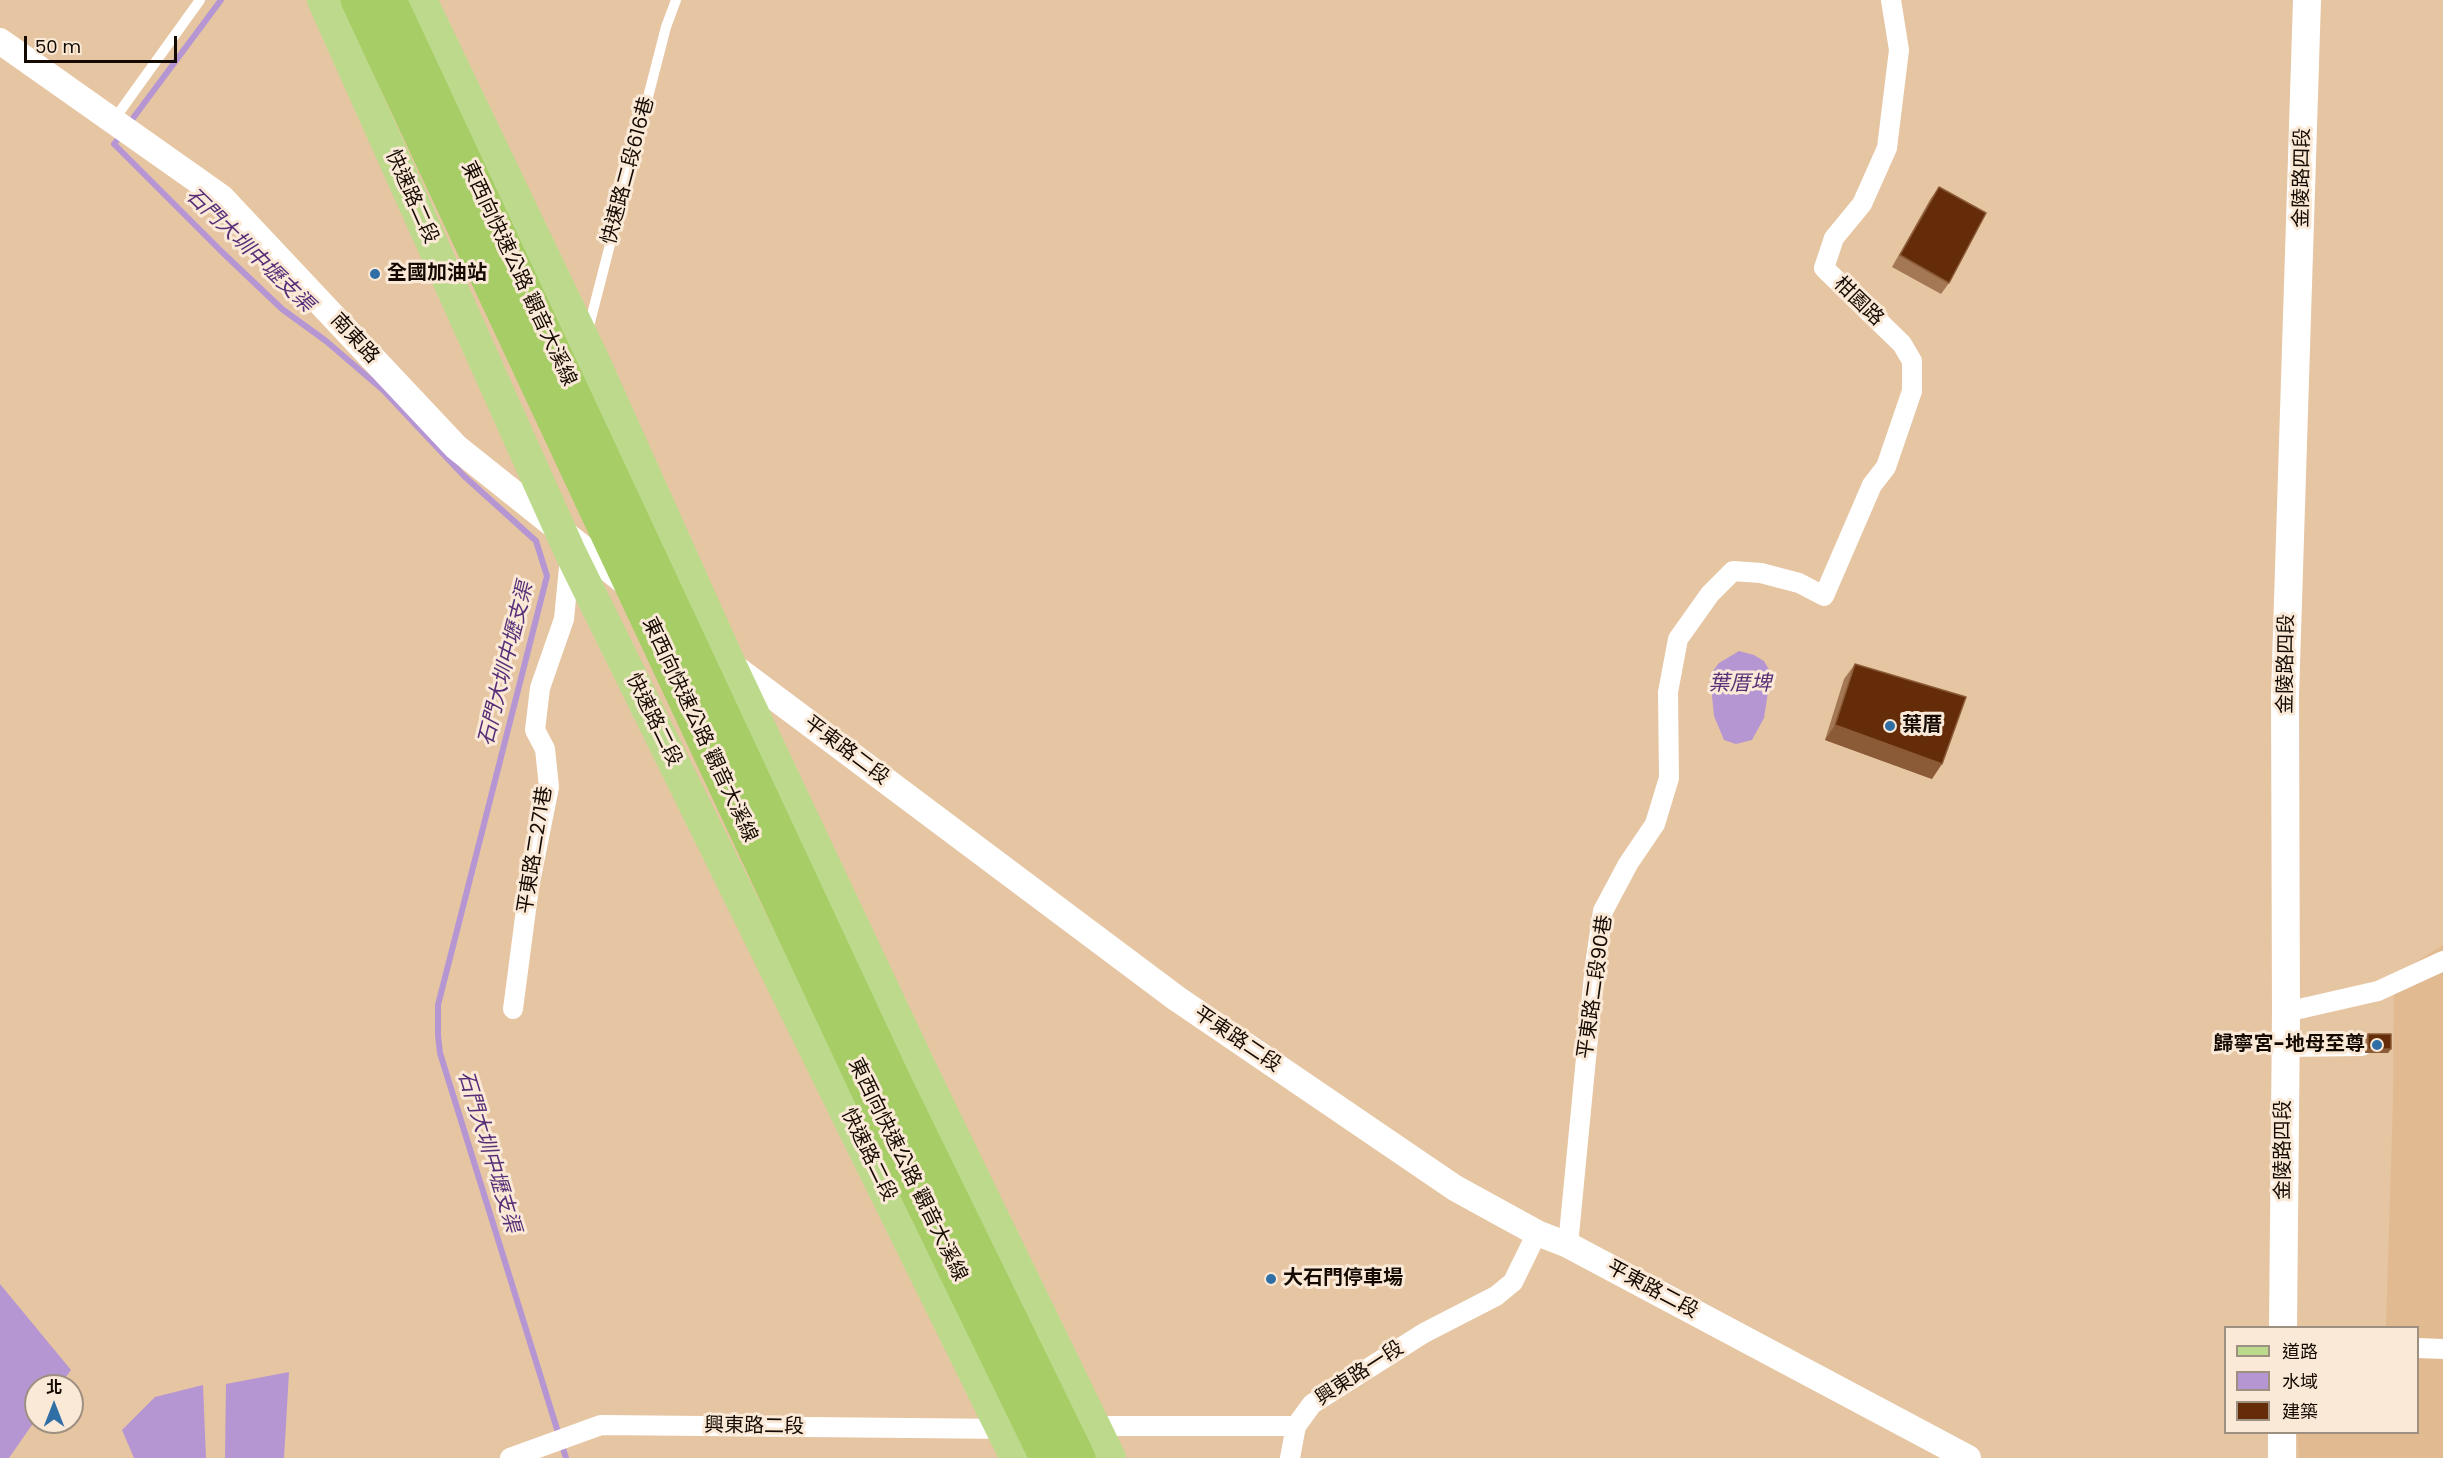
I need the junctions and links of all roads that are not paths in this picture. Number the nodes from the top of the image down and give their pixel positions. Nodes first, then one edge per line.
1 (200, 0) edge
2 (322, 0) edge
3 (357, 0) edge
4 (390, 0) edge
5 (421, 0) edge
6 (676, 0) edge
7 (1891, 0) edge
8 (2307, 0) edge
9 (0, 41) edge
10 (121, 127) junction
11 (585, 342) junction
12 (566, 543) junction
13 (1824, 596) joint
14 (730, 664) junction
15 (2443, 961) edge
16 (513, 1009) dead end
17 (2286, 1012) junction
18 (2362, 1046) dead end
19 (2284, 1047) junction
20 (1537, 1233) junction
21 (1568, 1245) junction
22 (2283, 1326) edge
23 (2419, 1348) edge
24 (2443, 1349) edge
25 (1094, 1425) junction
26 (1296, 1426) junction
27 (2282, 1434) edge
28 (1006, 1445) edge
29 (1114, 1454) edge
30 (510, 1458) edge
31 (1046, 1458) edge
32 (1079, 1458) edge
33 (1290, 1458) edge
34 (1968, 1458) edge
35 (2282, 1458) edge

1 - 10 lane
2 - 12 main road, 快速路二段
3 - 31 highway, 東西向快速公路 觀音大溪線
4 - 32 highway, 東西向快速公路 觀音大溪線
5 - 11 main road
6 - 11 lane, 快速路二段616巷
7 - 13 street, 柑園路
8 - 17 main road, 金陵路四段
9 - 10 street, 南東路
10 - 12 street, 南東路
11 - 14 main road
12 - 14 street, 平東路二段
12 - 16 street, 平東路二271巷
12 - 28 main road, 快速路二段
13 - 21 street, 平東路二段90巷
14 - 20 street, 平東路二段
14 - 25 main road
15 - 17 street
17 - 19 main road, 金陵路四段
18 - 19 street
19 - 22 main road, 金陵路四段
20 - 21 street, 平東路二段
20 - 26 street, 興東路一段
21 - 34 street, 平東路二段
23 - 24 street
25 - 26 street
25 - 28 street
25 - 29 main road
26 - 33 street
27 - 35 main road
28 - 30 street, 興東路二段

